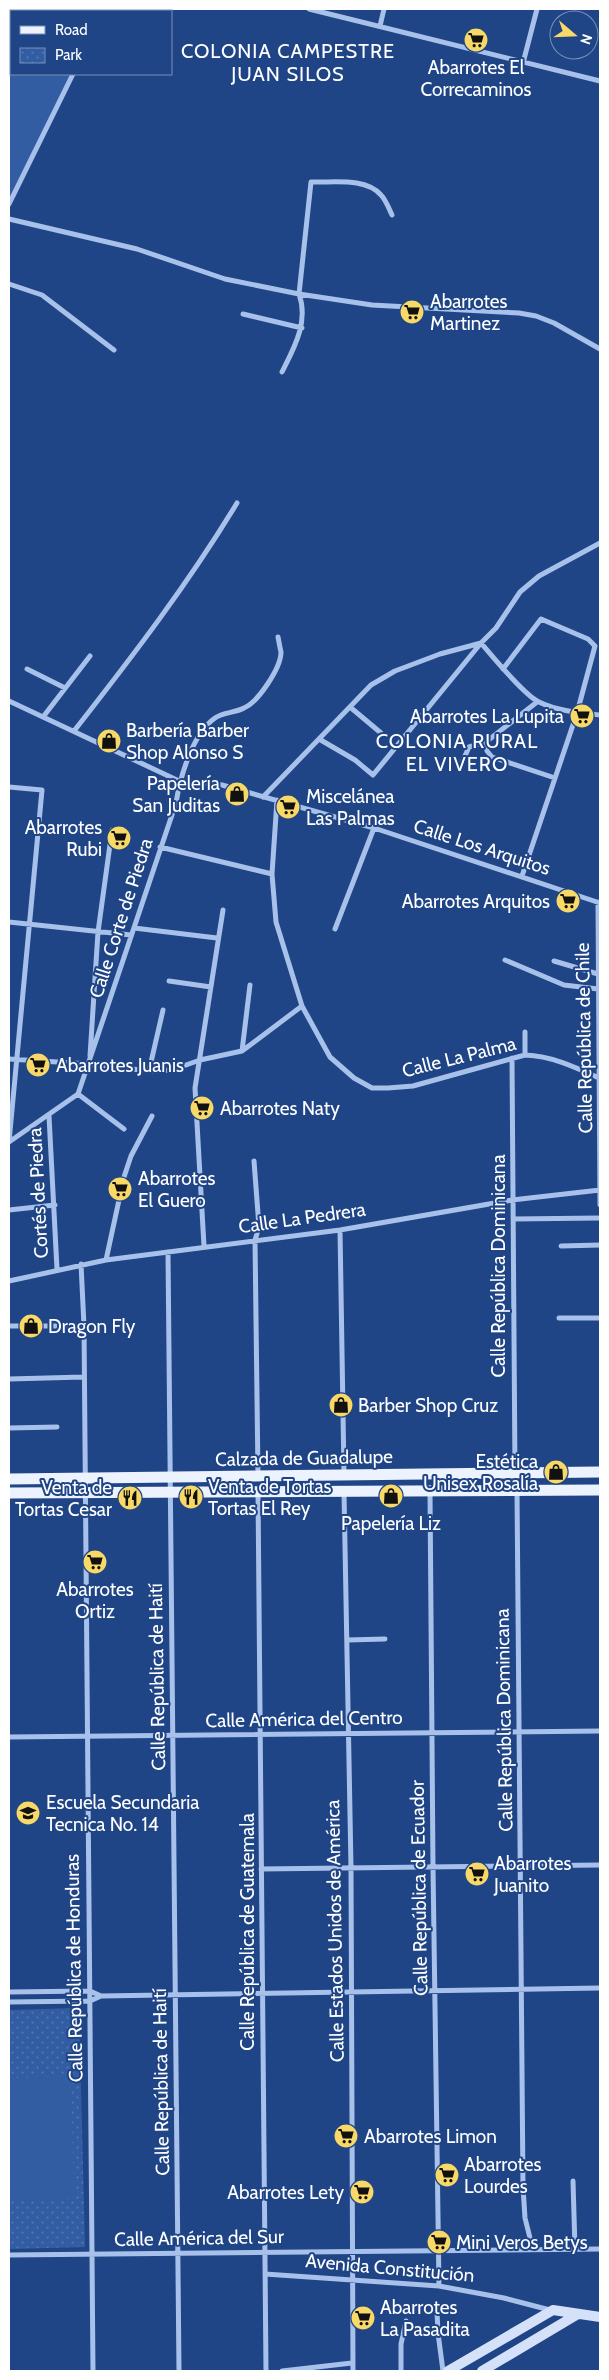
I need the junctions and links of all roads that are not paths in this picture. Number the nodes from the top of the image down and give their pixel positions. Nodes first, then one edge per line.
1 (309, 9) edge
2 (384, 9) edge
3 (537, 9) edge
4 (380, 26) junction
5 (523, 63) junction
6 (74, 75) edge
7 (600, 81) edge
8 (9, 204) edge
9 (392, 215) dead end
10 (9, 219) edge
11 (9, 284) edge
12 (299, 294) junction
13 (243, 314) dead end
14 (302, 328) junction
15 (600, 348) edge
16 (114, 350) dead end
17 (282, 372) dead end
18 (237, 503) dead end
19 (600, 543) edge
20 (278, 637) dead end
21 (481, 643) junction
22 (90, 656) dead end
23 (28, 669) dead end
24 (503, 669) junction
25 (65, 688) junction
26 (9, 702) edge
27 (538, 702) junction
28 (350, 706) junction
29 (577, 712) junction
30 (600, 715) edge
31 (43, 717) junction
32 (74, 731) junction
33 (381, 733) dead end
34 (320, 739) junction
35 (486, 742) junction
36 (460, 767) dead end
37 (555, 778) junction
38 (179, 781) junction
39 (9, 787) edge
40 (263, 797) junction
41 (277, 800) junction
42 (374, 828) junction
43 (112, 830) dead end
44 (160, 847) junction
45 (272, 874) junction
46 (522, 876) junction
47 (599, 902) edge
48 (223, 910) dead end
49 (9, 922) edge
50 (30, 924) junction
51 (134, 928) junction
52 (335, 929) dead end
53 (98, 932) junction
54 (131, 935) junction
55 (217, 938) junction
56 (505, 960) dead end
57 (554, 961) dead end
58 (598, 974) junction
59 (169, 981) dead end
60 (250, 985) dead end
61 (211, 988) junction
62 (598, 989) junction
63 (302, 1006) junction
64 (163, 1010) dead end
65 (525, 1032) dead end
66 (242, 1051) junction
67 (525, 1055) junction
68 (512, 1058) junction
69 (9, 1059) edge
70 (16, 1060) junction
71 (200, 1060) junction
72 (89, 1064) junction
73 (149, 1071) junction
74 (599, 1078) edge
75 (78, 1094) junction
76 (49, 1116) junction
77 (152, 1116) dead end
78 (124, 1129) dead end
79 (9, 1142) edge
80 (254, 1161) dead end
81 (600, 1190) edge
82 (512, 1200) junction
83 (54, 1205) junction
84 (600, 1205) edge
85 (9, 1210) edge
86 (600, 1218) edge
87 (513, 1219) junction
88 (340, 1230) junction
89 (255, 1240) junction
90 (600, 1245) edge
91 (204, 1246) junction
92 (561, 1246) dead end
93 (168, 1252) junction
94 (106, 1260) junction
95 (81, 1264) junction
96 (57, 1269) junction
97 (9, 1281) edge
98 (559, 1318) dead end
99 (600, 1318) edge
100 (9, 1326) edge
101 (84, 1326) junction
102 (84, 1378) junction
103 (9, 1379) edge
104 (58, 1427) dead end
105 (9, 1428) edge
106 (600, 1472) edge
107 (515, 1473) junction
108 (344, 1475) junction
109 (258, 1476) junction
110 (170, 1477) junction
111 (9, 1479) edge
112 (85, 1479) junction
113 (517, 1488) junction
114 (430, 1490) junction
115 (600, 1490) edge
116 (344, 1491) junction
117 (258, 1492) junction
118 (9, 1493) edge
119 (85, 1493) junction
120 (170, 1493) junction
121 (385, 1639) dead end
122 (347, 1640) junction
123 (600, 1731) edge
124 (431, 1732) junction
125 (519, 1732) junction
126 (347, 1733) junction
127 (260, 1734) junction
128 (173, 1735) junction
129 (9, 1736) edge
130 (87, 1736) junction
131 (600, 1865) edge
132 (520, 1866) junction
133 (432, 1867) junction
134 (351, 1868) junction
135 (262, 1869) junction
136 (600, 1988) edge
137 (522, 1989) junction
138 (436, 1990) junction
139 (90, 1991) junction
140 (9, 1992) edge
141 (351, 1992) junction
142 (262, 1993) junction
143 (176, 1994) junction
144 (101, 1996) junction
145 (90, 2001) junction
146 (9, 2002) edge
147 (573, 2181) dead end
148 (574, 2249) junction
149 (600, 2249) edge
150 (533, 2250) junction
151 (439, 2251) junction
152 (264, 2252) junction
153 (352, 2252) junction
154 (178, 2253) junction
155 (92, 2254) junction
156 (9, 2255) edge
157 (265, 2274) junction
158 (352, 2281) junction
159 (439, 2286) junction
160 (553, 2310) junction
161 (437, 2312) dead end
162 (578, 2314) junction
163 (600, 2317) edge
164 (406, 2321) dead end
165 (352, 2363) junction
166 (93, 2371) edge
167 (179, 2371) edge
168 (266, 2371) edge
169 (282, 2371) edge
170 (353, 2371) edge
171 (401, 2371) edge
172 (444, 2371) edge
173 (448, 2371) edge
174 (482, 2371) edge

1 - 4 street
2 - 4 street
3 - 5 street
4 - 5 street
5 - 7 street
6 - 8 street
9 - 12 street
10 - 12 street
11 - 16 street
12 - 14 street
12 - 15 street
13 - 14 street
14 - 17 street
18 - 32 street
19 - 21 street
20 - 38 street, Calle Corte de Piedra
21 - 24 street
21 - 28 street
21 - 34 street
22 - 25 street
23 - 25 street
24 - 27 street
24 - 29 street
25 - 31 street
26 - 31 street, Calle Los Arquitos
27 - 29 street
27 - 35 street
28 - 33 street
28 - 34 street
29 - 30 street
29 - 37 street
31 - 32 street, Calle Los Arquitos
32 - 38 street, Calle Los Arquitos
34 - 40 street
35 - 36 street
35 - 37 street
37 - 46 street
38 - 40 street, Calle Los Arquitos
38 - 44 street, Calle Corte de Piedra
39 - 50 street
40 - 41 street, Calle Los Arquitos
41 - 42 street, Calle Los Arquitos
41 - 45 street, Calle La Palma
42 - 46 street, Calle Los Arquitos
42 - 52 street
43 - 53 street
44 - 45 street
44 - 51 street, Calle Corte de Piedra
45 - 63 street, Calle La Palma
46 - 47 street, Calle Los Arquitos
47 - 58 street, Calle República de Chile
48 - 55 street
49 - 50 street
50 - 53 street
50 - 70 street
51 - 54 street, Calle Corte de Piedra
51 - 55 street
53 - 54 street
53 - 72 street
54 - 72 street, Calle Corte de Piedra
55 - 61 street
56 - 62 street
57 - 58 street
58 - 62 street, Calle República de Chile
59 - 61 street
60 - 66 street
61 - 71 street
62 - 74 street, Calle República de Chile
63 - 66 street
63 - 68 street, Calle La Palma
64 - 73 street
65 - 67 street
66 - 71 street
67 - 68 street, Calle La Palma
67 - 74 street, Calle La Palma
68 - 82 street, Calle República Dominicana
69 - 70 street
70 - 72 street
70 - 79 street
71 - 73 street
71 - 91 street
72 - 73 street
72 - 75 street
74 - 81 street, Calle República de Chile
75 - 76 street
75 - 78 street
76 - 79 street
76 - 83 street, Cortés de Piedra
77 - 94 street
80 - 89 street
81 - 82 street, Calle La Pedrera
81 - 84 street, Calle República de Chile
82 - 87 street, Calle República Dominicana
82 - 88 street, Calle La Pedrera
83 - 85 street
83 - 96 street, Cortés de Piedra
86 - 87 street
87 - 107 street, Calle República Dominicana
88 - 89 street, Calle La Pedrera
88 - 108 street
89 - 91 street, Calle La Pedrera
89 - 109 street
90 - 92 street
91 - 93 street, Calle La Pedrera
93 - 94 street, Calle La Pedrera
93 - 110 street, Calle República de Haití
94 - 95 street, Calle La Pedrera
95 - 96 street, Calle La Pedrera
95 - 101 street, Calle República de Honduras
96 - 97 street, Calle La Pedrera
98 - 99 street
100 - 101 street
101 - 102 street, Calle República de Honduras
102 - 103 street
102 - 112 street, Calle República de Honduras
104 - 105 street
106 - 107 main road, Calzada de Guadalupe
107 - 108 main road, Calzada de Guadalupe
108 - 109 main road, Calzada de Guadalupe
109 - 110 main road, Calzada de Guadalupe
110 - 112 main road, Calzada de Guadalupe
110 - 120 street, Calle República de Haití
111 - 112 main road, Calzada de Guadalupe
112 - 119 street, Calle República de Honduras
113 - 114 main road, Calzada de Guadalupe
113 - 115 main road, Calzada de Guadalupe
113 - 125 street, Calle República Dominicana
114 - 116 main road, Calzada de Guadalupe
114 - 124 street, Calle República de Ecuador
116 - 117 main road, Calzada de Guadalupe
116 - 122 street, Calle Estados Unidos de América
117 - 120 main road, Calzada de Guadalupe
117 - 127 street, Calle República de Guatemala
118 - 119 main road, Calzada de Guadalupe
119 - 120 main road, Calzada de Guadalupe
119 - 130 street, Calle República de Honduras
120 - 128 street, Calle República de Haití
121 - 122 street
122 - 126 street, Calle Estados Unidos de América
123 - 125 street, Calle América del Centro
124 - 125 street, Calle América del Centro
124 - 126 street, Calle América del Centro
124 - 133 street, Calle República de Ecuador
125 - 132 street, Calle República Dominicana
126 - 127 street, Calle América del Centro
126 - 134 street, Calle Estados Unidos de América
127 - 128 street, Calle América del Centro
127 - 135 street, Calle República de Guatemala
128 - 130 street, Calle América del Centro
128 - 143 street, Calle República de Haití
129 - 130 street, Calle América del Centro
130 - 139 street, Calle República de Honduras
131 - 132 street
132 - 133 street
132 - 137 street, Calle República Dominicana
133 - 134 street
133 - 138 street, Calle República de Ecuador
134 - 135 street
134 - 141 street, Calle Estados Unidos de América
135 - 142 street, Calle República de Guatemala
136 - 137 street
137 - 138 street
137 - 150 street, Calle República Dominicana
138 - 141 street
138 - 151 street, Calle República de Ecuador
139 - 140 street
139 - 144 street
139 - 145 street, Calle República de Honduras
141 - 142 street
141 - 153 street, Calle Estados Unidos de América
142 - 143 street
142 - 152 street, Calle República de Guatemala
143 - 144 street
143 - 154 street, Calle República de Haití
144 - 145 street
145 - 146 street
145 - 155 street, Calle República de Honduras
147 - 148 street
148 - 149 street, Calle América del Sur
148 - 150 street, Calle América del Sur
150 - 151 street, Calle América del Sur
151 - 153 street, Calle América del Sur
151 - 159 street, Calle República de Ecuador
152 - 153 street, Calle América del Sur
152 - 154 street, Calle América del Sur
152 - 157 street, Calle República de Guatemala
153 - 158 street, Calle Estados Unidos de América
154 - 155 street, Calle América del Sur
154 - 167 street, Calle República de Haití
155 - 156 street, Calle América del Sur
155 - 166 street, Calle República de Honduras
157 - 158 street, Avenida Constitución
157 - 168 street, Calle República de Guatemala
158 - 159 street, Avenida Constitución
158 - 165 street, Calle Estados Unidos de América
159 - 160 street, Avenida Constitución
160 - 162 main road, Avenida Constitución
160 - 173 main road
161 - 172 street
162 - 163 main road, Avenida Constitución
162 - 174 main road
164 - 171 street
165 - 169 street
165 - 170 street, Calle Estados Unidos de América

